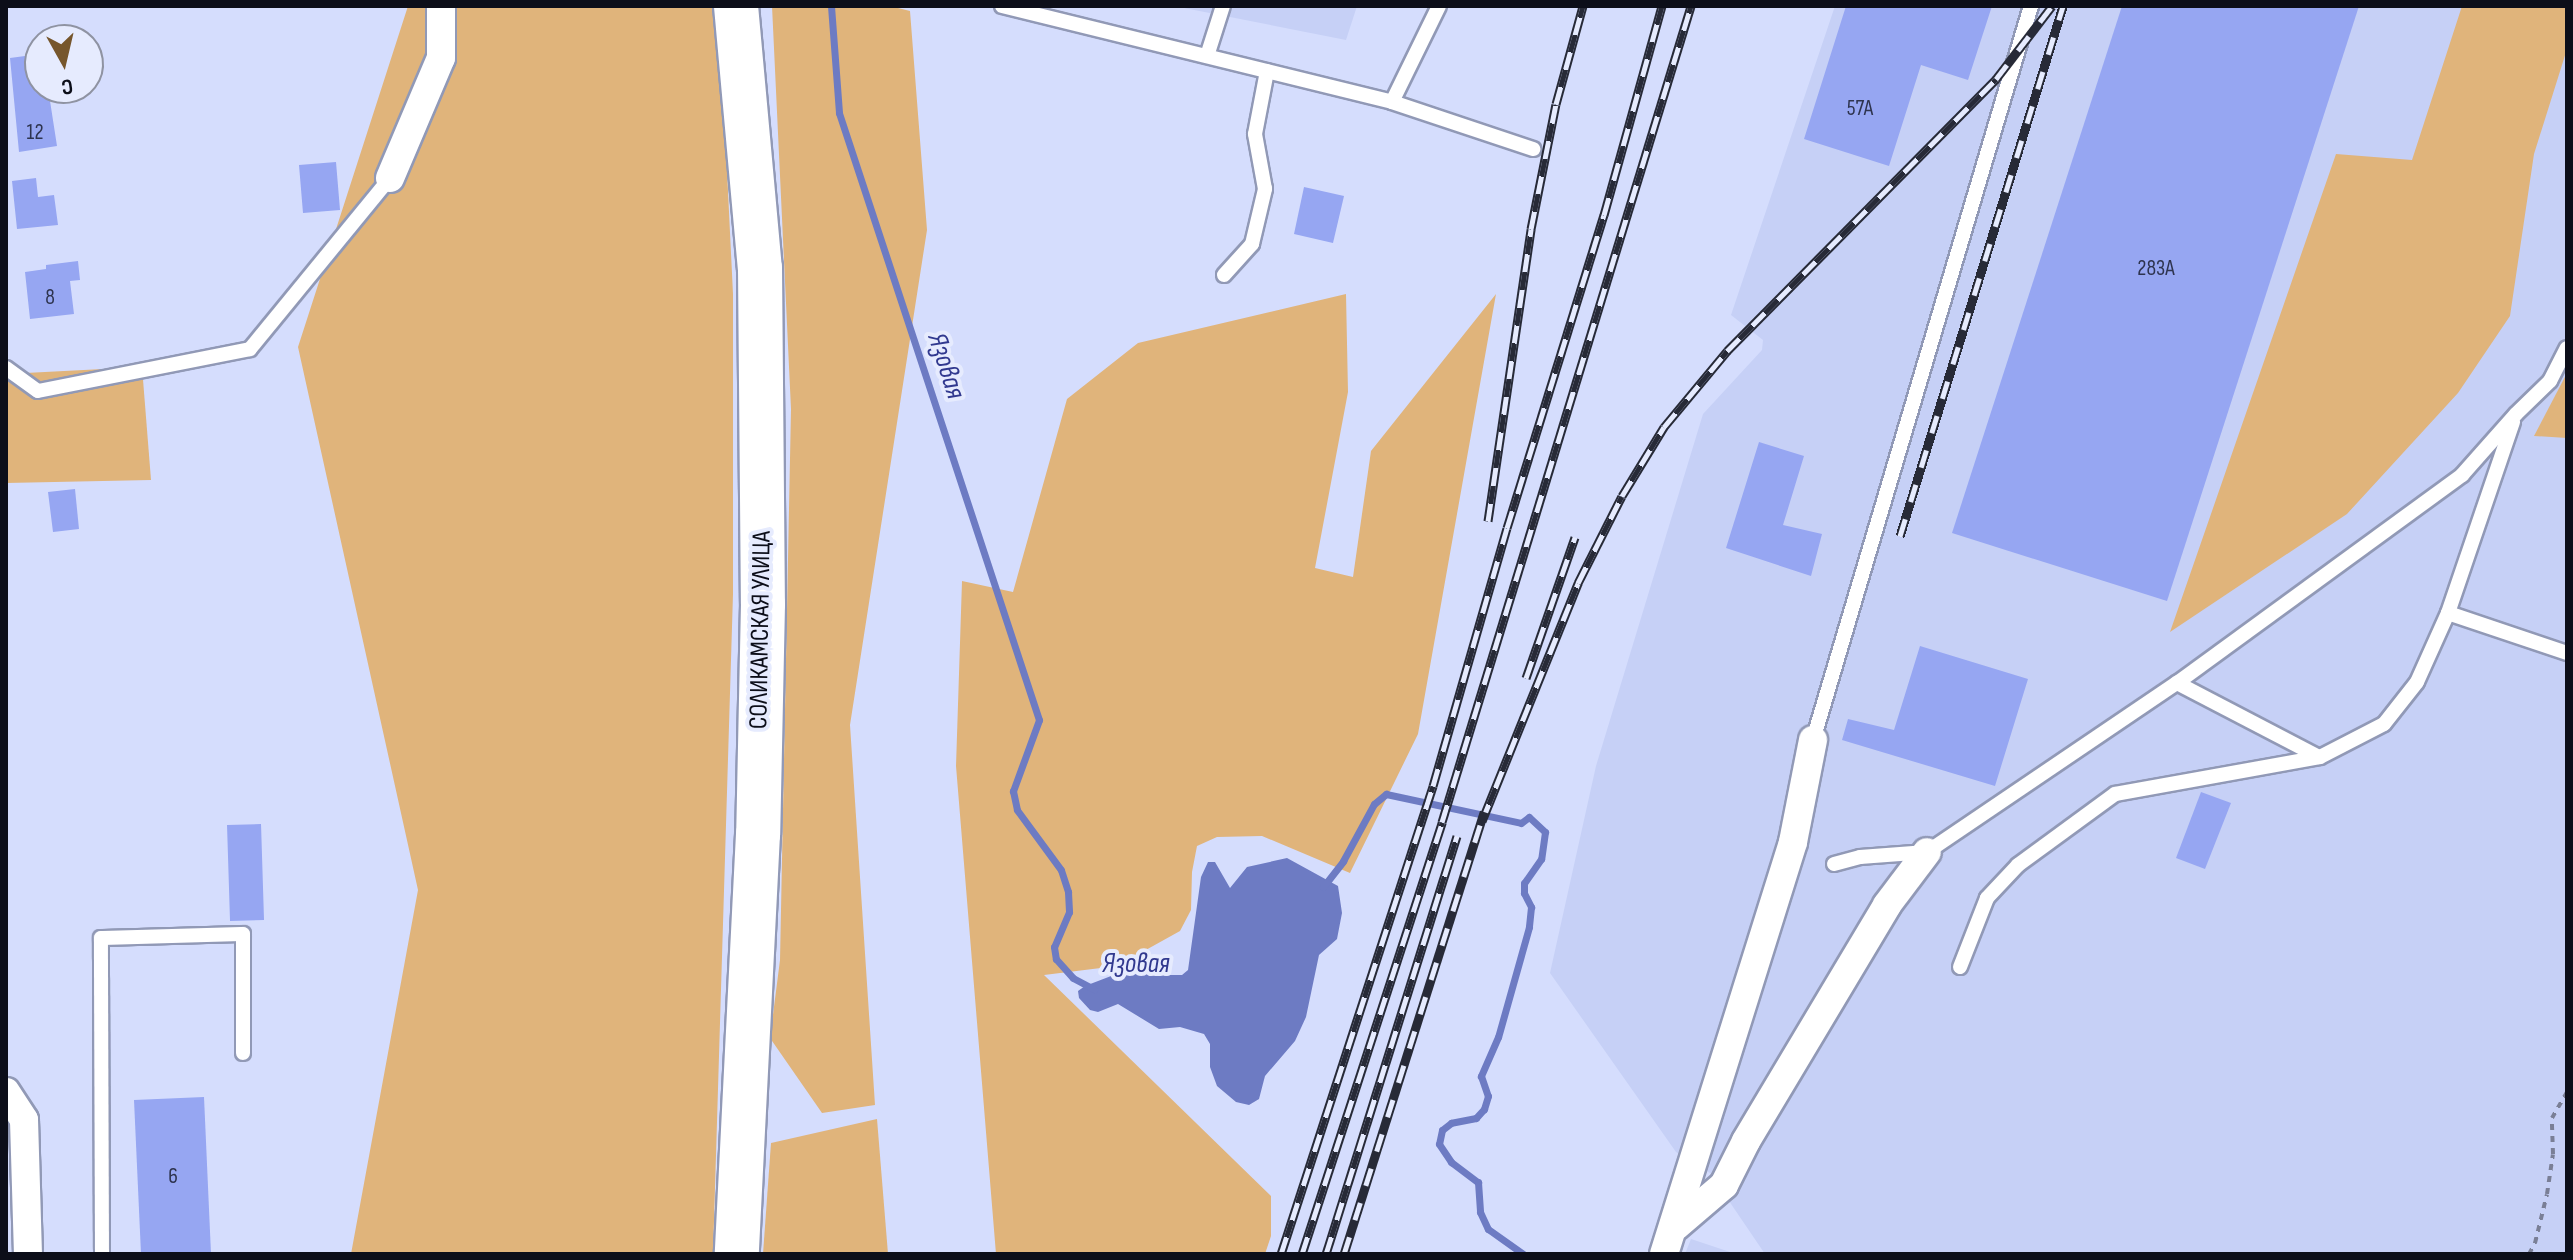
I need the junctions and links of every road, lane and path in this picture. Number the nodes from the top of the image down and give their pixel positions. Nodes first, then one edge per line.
1 (441, 6) edge
2 (736, 6) edge
3 (1002, 6) edge
4 (1223, 6) edge
5 (1439, 6) edge
6 (2031, 6) edge
7 (1053, 11) edge
8 (1207, 56) junction
9 (1267, 71) junction
10 (1392, 102) junction
11 (1533, 149) dead end
12 (390, 178) joint
13 (1224, 275) dead end
14 (2567, 348) edge
15 (6, 368) edge
16 (2516, 414) junction
17 (2448, 613) junction
18 (2567, 653) edge
19 (2177, 683) junction
20 (1813, 740) joint
21 (2320, 757) junction
22 (1927, 852) junction
23 (1834, 864) dead end
24 (1960, 967) dead end
25 (243, 1053) dead end
26 (6, 1092) edge
27 (2567, 1092) edge
28 (1668, 1242) edge
29 (28, 1254) edge
30 (102, 1254) edge
31 (737, 1254) edge
32 (2529, 1254) edge

1 - 12 street
2 - 31 main road, СОЛИКАМСКАЯ УЛИЦА
3 - 7 lane
4 - 8 lane
5 - 10 lane
6 - 20 lane
7 - 8 lane
8 - 9 lane
9 - 10 lane
9 - 13 lane
10 - 11 lane
12 - 15 lane
14 - 16 lane
16 - 17 lane
16 - 19 lane
17 - 18 lane
17 - 21 lane
19 - 21 lane
19 - 22 lane
20 - 28 street
21 - 24 lane
22 - 23 lane
22 - 28 street
25 - 30 lane
26 - 29 street
27 - 32 path

